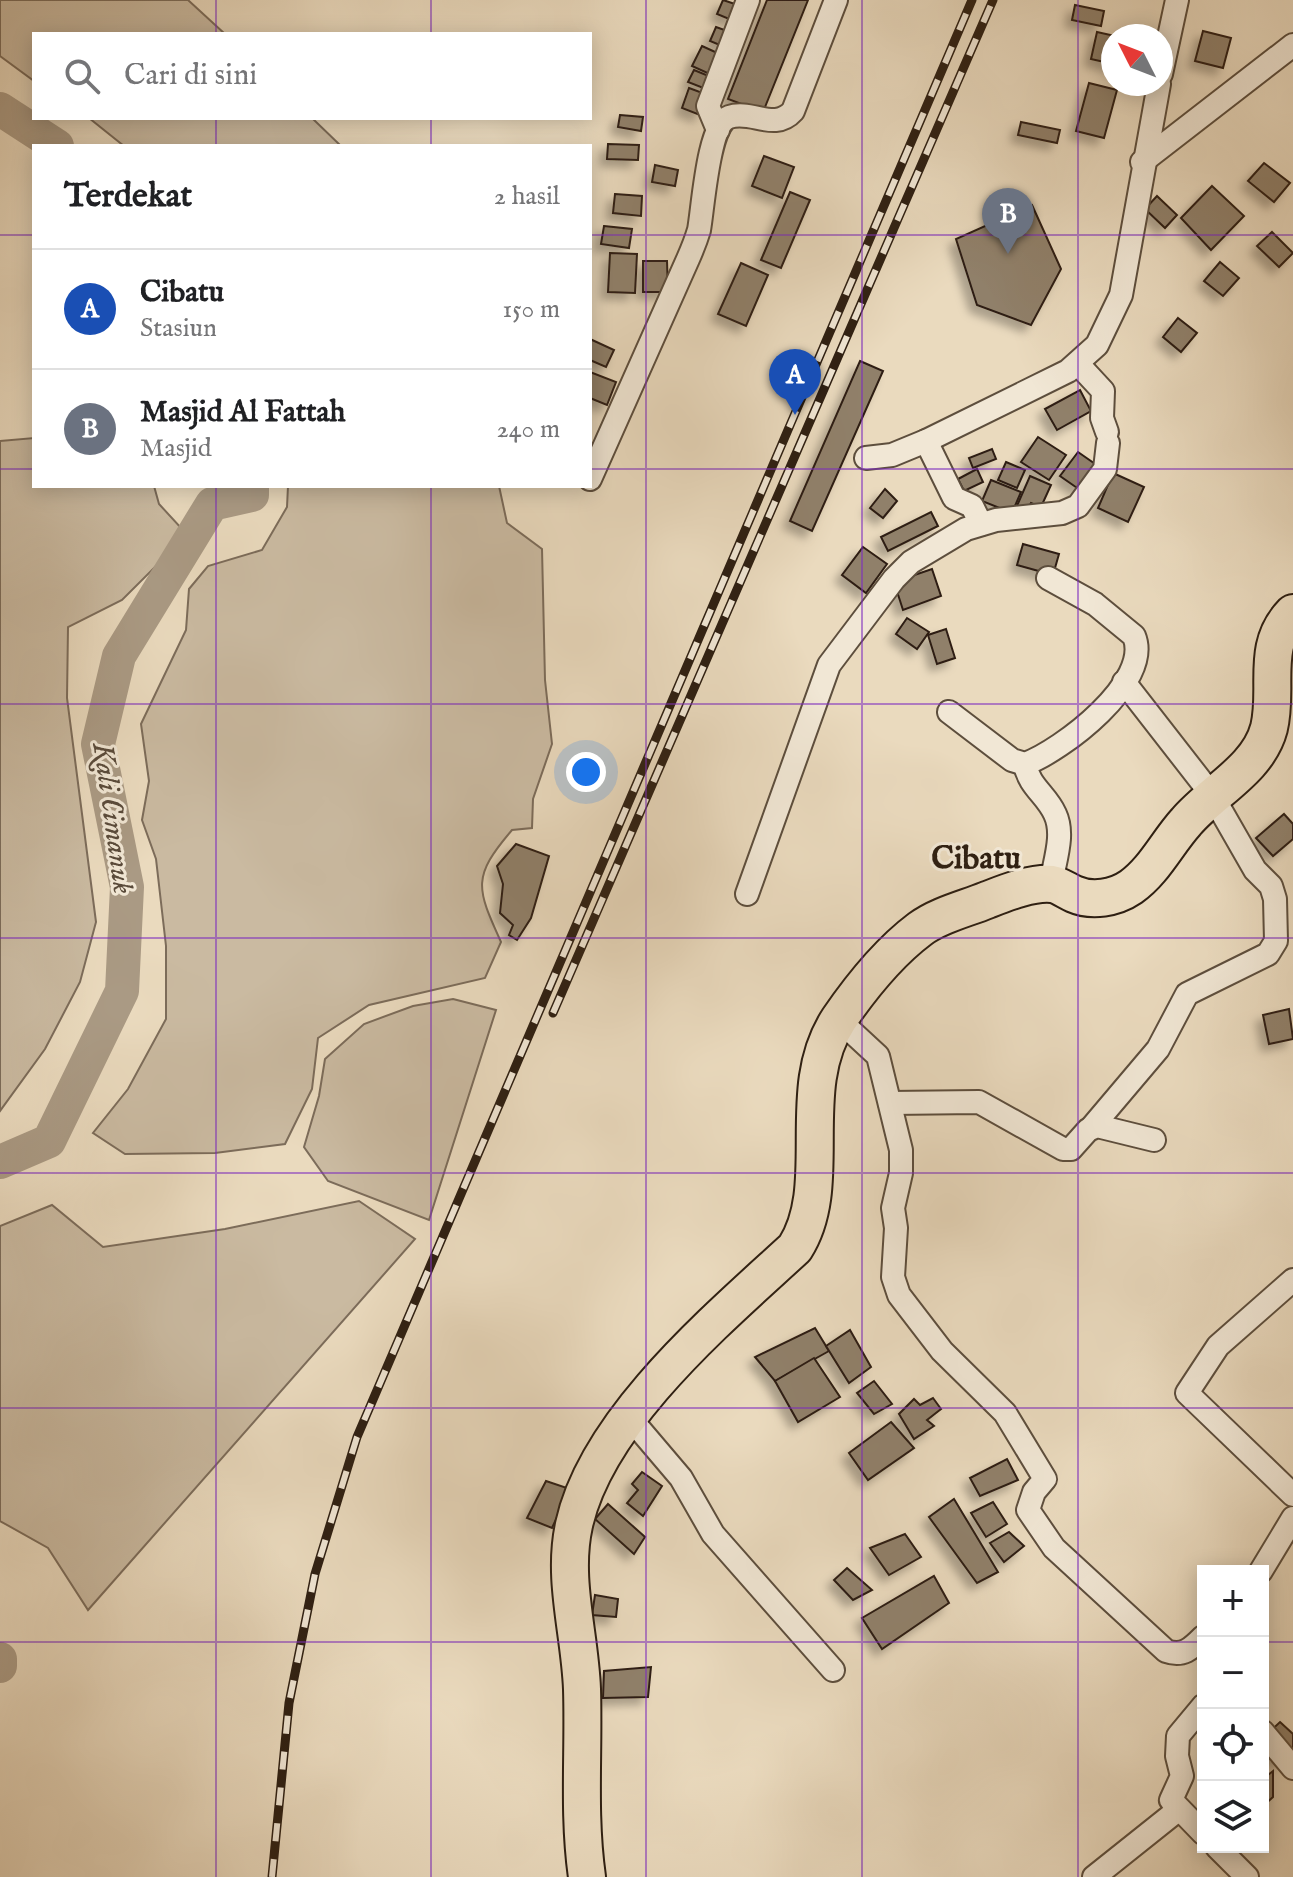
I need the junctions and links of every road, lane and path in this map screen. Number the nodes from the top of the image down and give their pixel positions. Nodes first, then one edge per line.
1 (748, 0) edge
2 (836, 0) edge
3 (1177, 0) edge
4 (1172, 24) edge
5 (1293, 45) edge
6 (1156, 96) edge
7 (718, 130) junction
8 (1142, 162) junction
9 (1078, 364) junction
10 (926, 441) junction
11 (866, 458) dead end
12 (592, 475) edge
13 (981, 524) junction
14 (1048, 578) dead end
15 (1293, 613) edge
16 (1124, 682) junction
17 (949, 712) dead end
18 (1025, 764) junction
19 (1212, 795) junction
20 (1051, 884) junction
21 (747, 894) dead end
22 (839, 1020) junction
23 (890, 1103) junction
24 (1092, 1127) junction
25 (1154, 1140) dead end
26 (1293, 1280) edge
27 (630, 1418) junction
28 (1293, 1495) edge
29 (1293, 1518) edge
30 (1265, 1565) edge
31 (1197, 1649) edge
32 (833, 1670) dead end
33 (1200, 1709) edge
34 (1269, 1739) edge
35 (1293, 1768) edge
36 (1178, 1810) junction
37 (1197, 1827) edge
38 (1223, 1853) edge
39 (587, 1877) edge
40 (1094, 1877) edge
41 (1247, 1877) edge

1 - 7 street
2 - 7 street
3 - 4 street
5 - 8 street
6 - 8 street
7 - 12 street
8 - 9 street
9 - 10 street
9 - 13 street
10 - 11 street
10 - 13 street
13 - 21 street
14 - 16 street
15 - 19 main road
16 - 18 street
16 - 19 street
17 - 18 street
18 - 20 street
19 - 20 main road
19 - 24 street
20 - 22 main road
22 - 23 street
22 - 27 main road
23 - 24 street
23 - 31 street
24 - 25 street
26 - 28 street
27 - 32 street
27 - 39 main road
29 - 30 street
33 - 36 street
34 - 35 street
36 - 37 street
36 - 40 street
38 - 41 street

